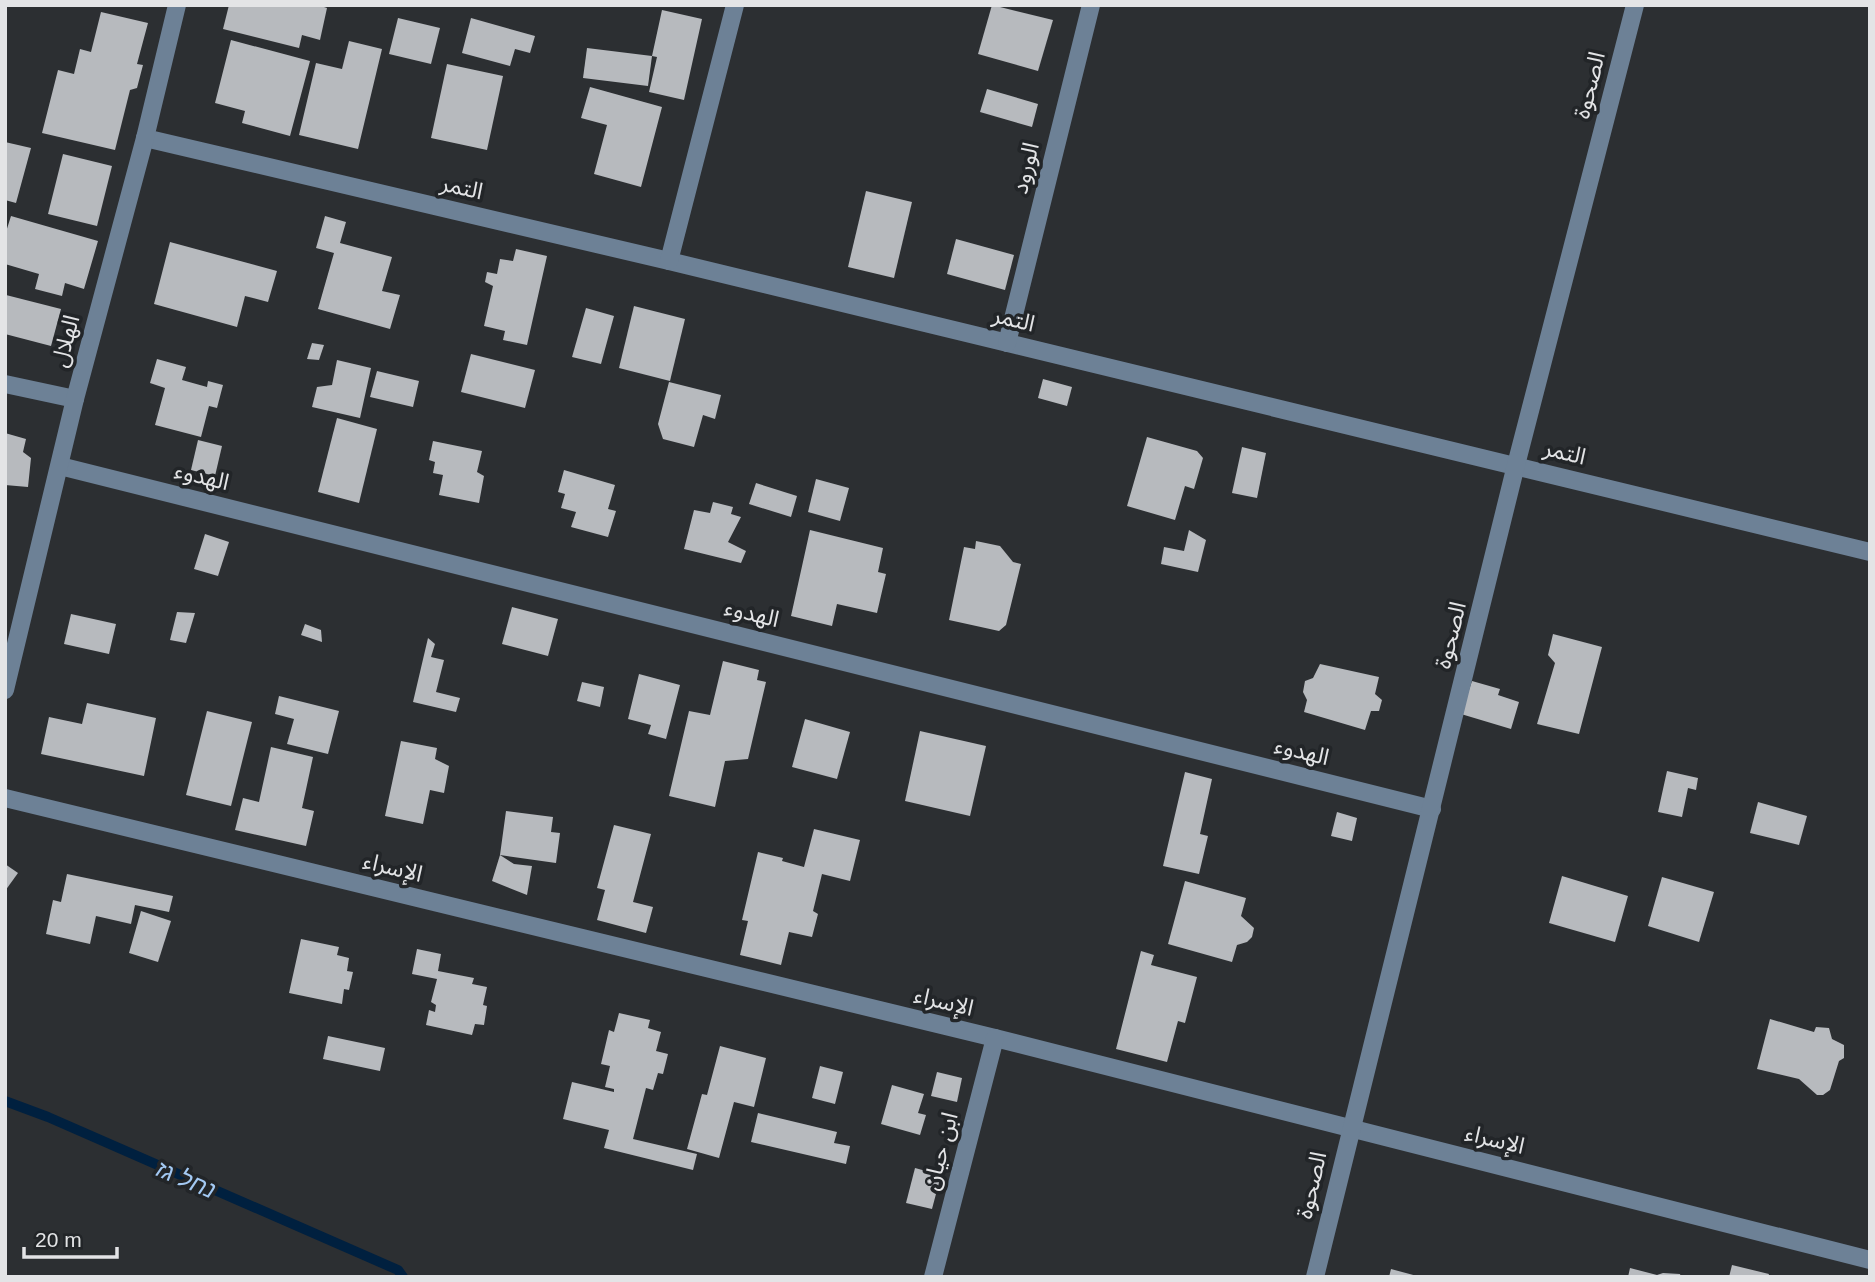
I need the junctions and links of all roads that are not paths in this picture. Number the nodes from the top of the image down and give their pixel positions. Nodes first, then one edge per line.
1 (177, 5) edge
2 (735, 5) edge
3 (1091, 5) edge
4 (1635, 5) edge
5 (145, 138) junction
6 (669, 261) junction
7 (1007, 342) junction
8 (5, 384) edge
9 (75, 399) junction
10 (60, 466) junction
11 (1516, 466) junction
12 (1870, 552) edge
13 (5, 690) edge
14 (5, 799) edge
15 (1432, 809) junction
16 (995, 1038) junction
17 (1350, 1128) junction
18 (1870, 1259) edge
19 (933, 1277) edge
20 (1315, 1277) edge

1 - 5 street, الهلال
2 - 6 street
3 - 7 street, الورود
4 - 11 street, الصحوة
5 - 6 street, التمر
5 - 9 street, الهلال
6 - 7 street, التمر
7 - 11 street, التمر
8 - 9 street
9 - 10 street, الهلال
10 - 13 street, الهلال
10 - 15 street, الهدوء
11 - 12 street, التمر
11 - 15 street, الصحوة
14 - 16 street, الإسراء
15 - 17 street, الصحوة
16 - 17 street, الإسراء
16 - 19 street, ابن حيان
17 - 18 street, الإسراء
17 - 20 street, الصحوة

